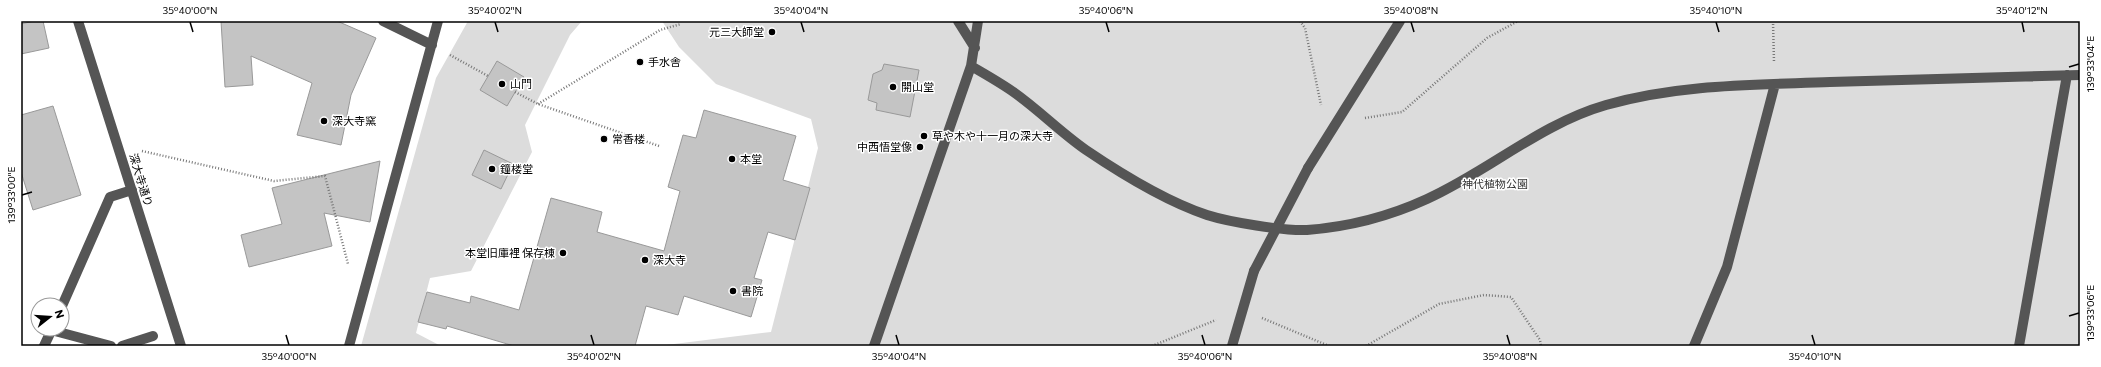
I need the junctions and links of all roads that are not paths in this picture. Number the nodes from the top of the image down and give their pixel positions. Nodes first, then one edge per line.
1 (78, 21) edge
2 (384, 21) edge
3 (438, 21) edge
4 (958, 21) edge
5 (978, 21) edge
6 (1400, 21) edge
7 (432, 45) junction
8 (975, 48) junction
9 (971, 66) junction
10 (2067, 75) junction
11 (2080, 75) edge
12 (1775, 84) junction
13 (132, 190) junction
14 (66, 297) edge
15 (70, 334) edge
16 (153, 336) dead end
17 (111, 346) edge
18 (122, 346) edge
19 (181, 346) edge
20 (349, 346) edge
21 (874, 346) edge
22 (1232, 346) edge
23 (1694, 346) edge
24 (2019, 346) edge

1 - 13 street, 深大寺通り
2 - 7 street
3 - 7 street
4 - 8 street
5 - 8 street
6 - 22 street, bridge
7 - 20 street
8 - 9 street
9 - 12 street
9 - 21 street
10 - 11 street
10 - 12 street
10 - 24 street
12 - 23 street
13 - 14 street
13 - 19 street, 深大寺通り
15 - 17 street
16 - 18 street

